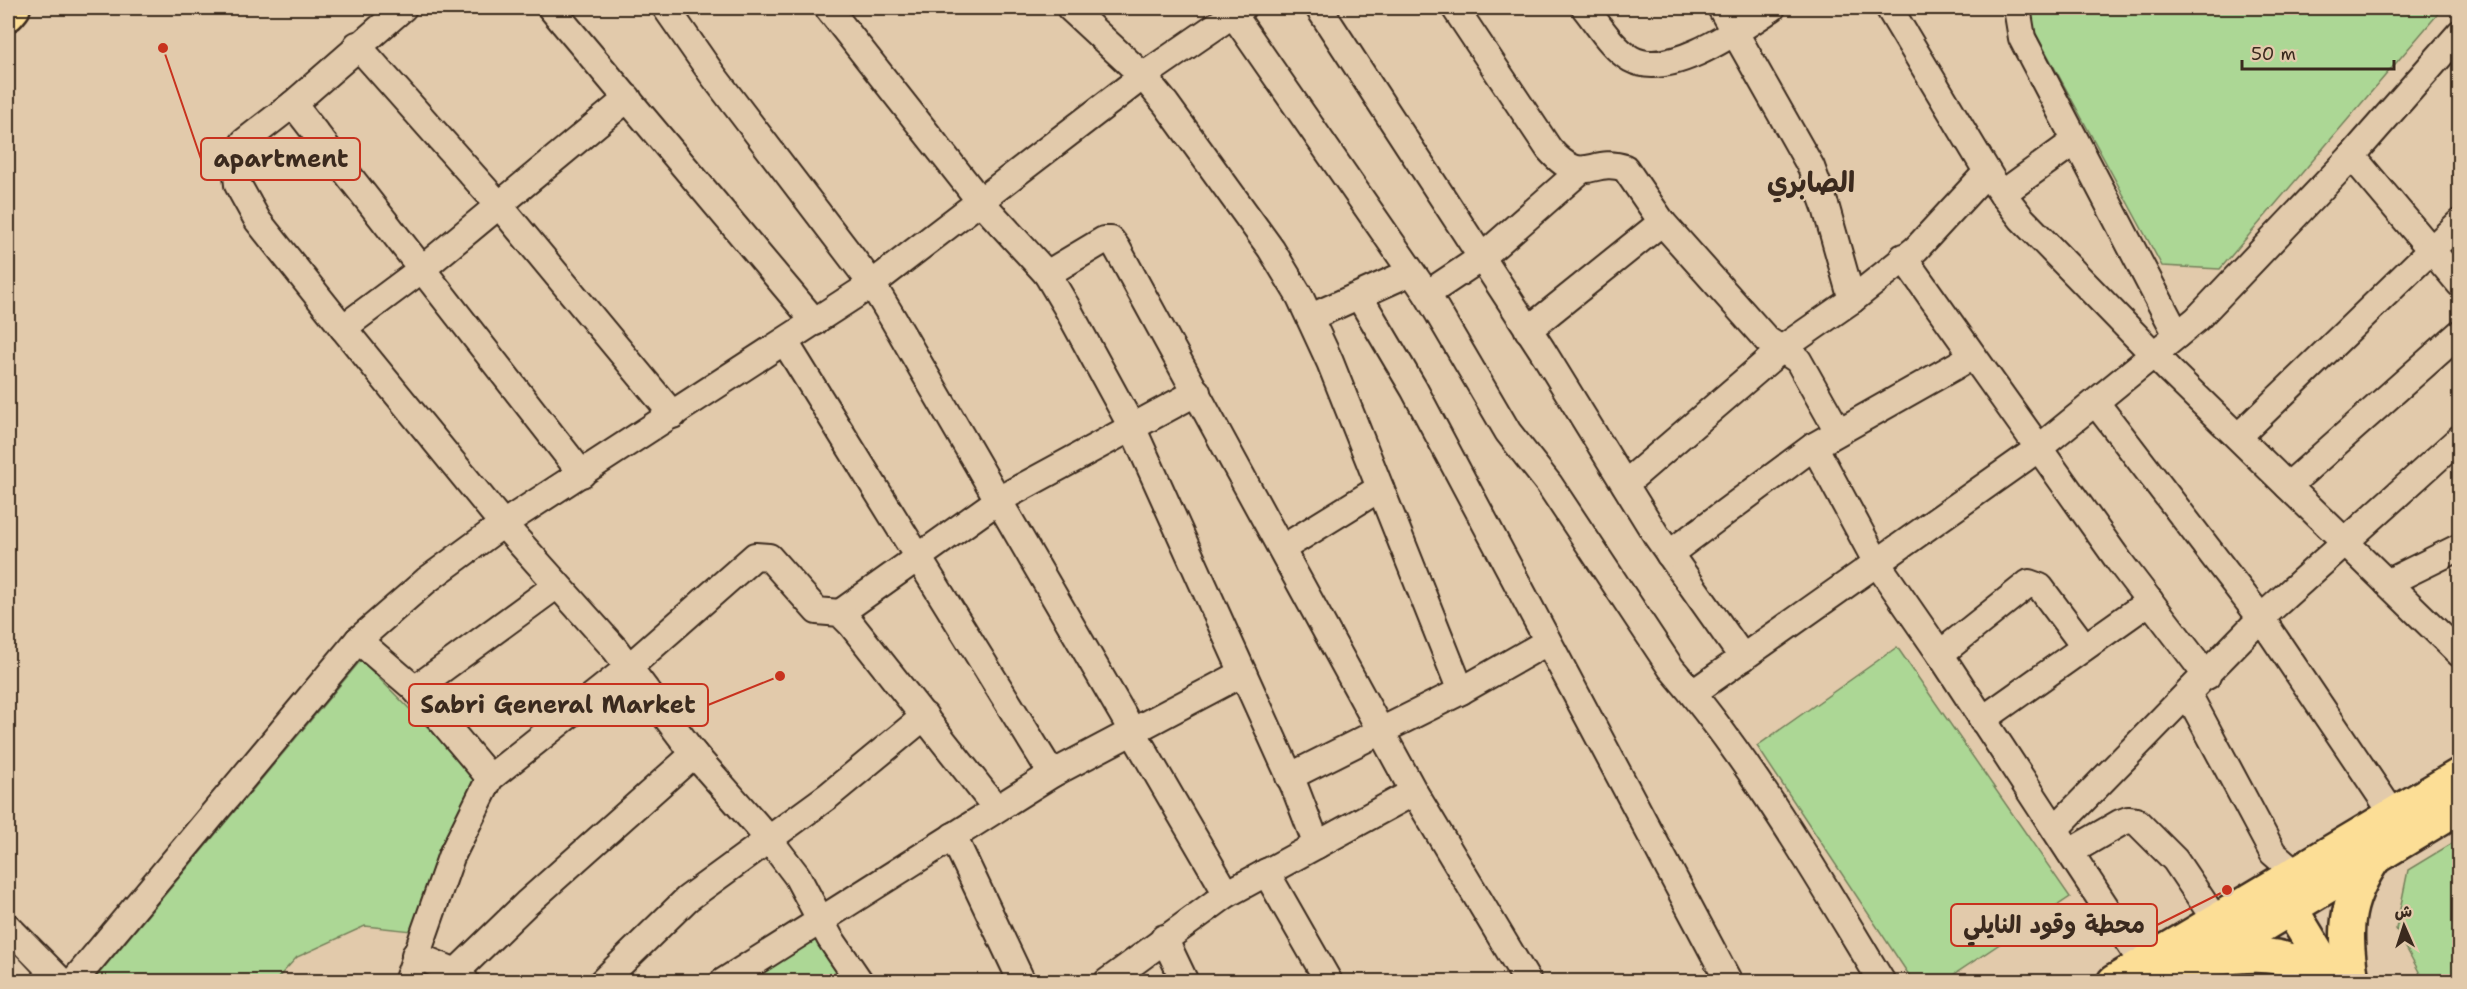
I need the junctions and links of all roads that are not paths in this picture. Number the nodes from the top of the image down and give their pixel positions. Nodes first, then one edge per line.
1 (13, 8) edge
2 (403, 8) edge
3 (551, 8) edge
4 (666, 8) edge
5 (828, 8) edge
6 (1070, 8) edge
7 (1319, 8) edge
8 (1455, 8) edge
9 (1585, 8) edge
10 (1720, 8) edge
11 (1772, 8) edge
12 (1889, 8) edge
13 (2017, 8) edge
14 (1238, 11) edge
15 (8, 14) edge
16 (1734, 33) junction
17 (2460, 33) edge
18 (357, 45) junction
19 (1143, 76) junction
20 (628, 98) junction
21 (292, 104) junction
22 (2075, 141) junction
23 (2352, 156) junction
24 (1580, 171) junction
25 (1987, 172) junction
26 (2002, 194) junction
27 (980, 201) junction
28 (499, 206) junction
29 (1662, 222) junction
30 (2460, 222) edge
31 (2429, 250) junction
32 (1903, 257) junction
33 (1481, 258) junction
34 (422, 269) junction
35 (1411, 272) junction
36 (1047, 274) junction
37 (872, 284) junction
38 (2460, 284) edge
39 (1427, 294) junction
40 (1359, 296) junction
41 (1852, 300) junction
42 (1311, 317) junction
43 (815, 322) junction
44 (344, 328) junction
45 (1528, 330) junction
46 (2460, 333) edge
47 (2177, 335) junction
48 (785, 342) junction
49 (1783, 348) junction
50 (2154, 352) junction
51 (1973, 356) junction
52 (1197, 392) junction
53 (2096, 403) junction
54 (673, 415) junction
55 (1132, 427) junction
56 (1839, 432) junction
57 (2239, 436) junction
58 (2460, 438) edge
59 (1814, 446) junction
60 (2038, 448) junction
61 (582, 474) junction
62 (1625, 484) junction
63 (2288, 486) junction
64 (1380, 488) junction
65 (1000, 499) junction
66 (503, 524) junction
67 (2346, 542) junction
68 (2460, 547) edge
69 (1283, 548) junction
70 (1669, 554) junction
71 (919, 557) junction
72 (1877, 563) junction
73 (2387, 583) junction
74 (557, 585) junction
75 (2150, 601) junction
76 (840, 613) junction
77 (2261, 618) junction
78 (358, 640) junction
79 (1547, 642) junction
80 (2084, 646) junction
81 (1940, 654) junction
82 (2460, 654) edge
83 (1743, 658) junction
84 (628, 668) junction
85 (1243, 673) junction
86 (2206, 676) junction
87 (415, 690) junction
88 (1461, 691) junction
89 (1693, 693) junction
90 (2188, 694) junction
91 (924, 716) junction
92 (1983, 720) junction
93 (1135, 731) junction
94 (1380, 731) junction
95 (694, 754) junction
96 (1052, 774) junction
97 (2460, 775) edge
98 (1289, 777) junction
99 (490, 778) junction
100 (1414, 792) junction
101 (2460, 806) edge
102 (996, 808) junction
103 (2393, 814) junction
104 (2055, 829) junction
105 (953, 836) junction
106 (768, 838) junction
107 (1317, 845) junction
108 (2070, 852) junction
109 (2377, 854) junction
110 (1266, 872) junction
111 (2289, 883) junction
112 (1227, 894) junction
113 (820, 921) junction
114 (2216, 921) junction
115 (8, 927) edge
116 (1164, 938) junction
117 (415, 955) junction
118 (2204, 961) junction
119 (8, 966) edge
120 (2155, 973) edge
121 (461, 977) edge
122 (2344, 980) edge
123 (23, 981) edge
124 (62, 981) edge
125 (73, 981) edge
126 (407, 981) edge
127 (602, 981) edge
128 (723, 981) edge
129 (860, 981) edge
130 (1022, 981) edge
131 (1107, 981) edge
132 (1185, 981) edge
133 (1329, 981) edge
134 (1528, 981) edge
135 (1730, 981) edge
136 (1882, 981) edge
137 (2114, 981) edge

1 - 15 main road
2 - 18 street
3 - 20 street
4 - 37 street
5 - 27 street
6 - 19 street
7 - 33 street
8 - 24 street
9 - 16 street
10 - 16 street
11 - 16 street
12 - 25 street
13 - 22 street
14 - 19 street
14 - 35 street
16 - 41 street
17 - 23 street
18 - 21 street
18 - 28 street
19 - 27 street
19 - 42 street
20 - 28 street
20 - 43 street
21 - 34 street
21 - 44 street
22 - 26 street
22 - 47 street
23 - 31 street
23 - 47 street
24 - 29 street
24 - 33 street
25 - 26 street
25 - 32 street
26 - 50 street
27 - 36 street
27 - 37 street
28 - 34 street
28 - 54 street
29 - 45 street
29 - 49 street
30 - 31 street
31 - 38 street
31 - 57 street
32 - 41 street
32 - 51 street
33 - 39 street
33 - 45 street
34 - 44 street
34 - 61 street
35 - 39 street
35 - 40 street
36 - 52 street
36 - 55 street
37 - 43 street
37 - 65 street
39 - 89 street
40 - 42 street
40 - 79 street
41 - 49 street
42 - 64 street
43 - 48 street
44 - 66 street
45 - 62 street
46 - 63 street
47 - 50 street
48 - 54 street
48 - 71 street
49 - 56 street
49 - 62 street
50 - 53 street
50 - 57 street
51 - 56 street
51 - 60 street
52 - 55 street
52 - 69 street
53 - 60 street
53 - 77 street
54 - 61 street
55 - 65 street
55 - 85 street
56 - 59 street
57 - 63 street
58 - 67 street
59 - 70 street
59 - 72 street
60 - 72 street
60 - 75 street
61 - 66 street
62 - 70 street
63 - 67 street
64 - 69 street
64 - 88 street
65 - 71 street
65 - 93 street
66 - 74 street
66 - 78 street
67 - 73 street
67 - 77 street
68 - 73 street
69 - 94 street
70 - 83 street
71 - 76 street
71 - 96 street
72 - 81 street
72 - 83 street
73 - 82 street
74 - 84 street
74 - 87 street
75 - 80 street
75 - 86 street
76 - 84 street
76 - 91 street
77 - 86 street
77 - 103 street
78 - 87 street
78 - 125 street
79 - 88 street
79 - 135 street
80 - 81 street
80 - 92 street
81 - 92 street
83 - 89 street
84 - 95 street
84 - 99 street
85 - 93 street
85 - 98 street
86 - 90 street
87 - 99 street
88 - 94 street
89 - 136 street
90 - 104 street
90 - 111 street
91 - 102 street
91 - 106 street
92 - 104 street
93 - 96 street
93 - 112 street
94 - 98 street
94 - 100 street
95 - 106 street
95 - 121 street
96 - 102 street
97 - 103 main road
98 - 107 street
99 - 117 street
100 - 107 street
100 - 134 street
101 - 109 main road
102 - 105 street
103 - 111 main road
104 - 108 street
105 - 113 street
105 - 130 street
106 - 113 street
106 - 127 street
107 - 110 street
108 - 114 street
108 - 120 street
109 - 111 main road
109 - 122 main road
110 - 112 street
110 - 133 street
111 - 114 main road
111 - 118 main road
111 - 122 main road
112 - 116 street
113 - 128 street
113 - 129 street
114 - 120 main road
115 - 124 street
116 - 131 street
116 - 132 street
117 - 121 street
117 - 126 street
118 - 120 main road
118 - 122 main road
119 - 123 street
120 - 137 main road

